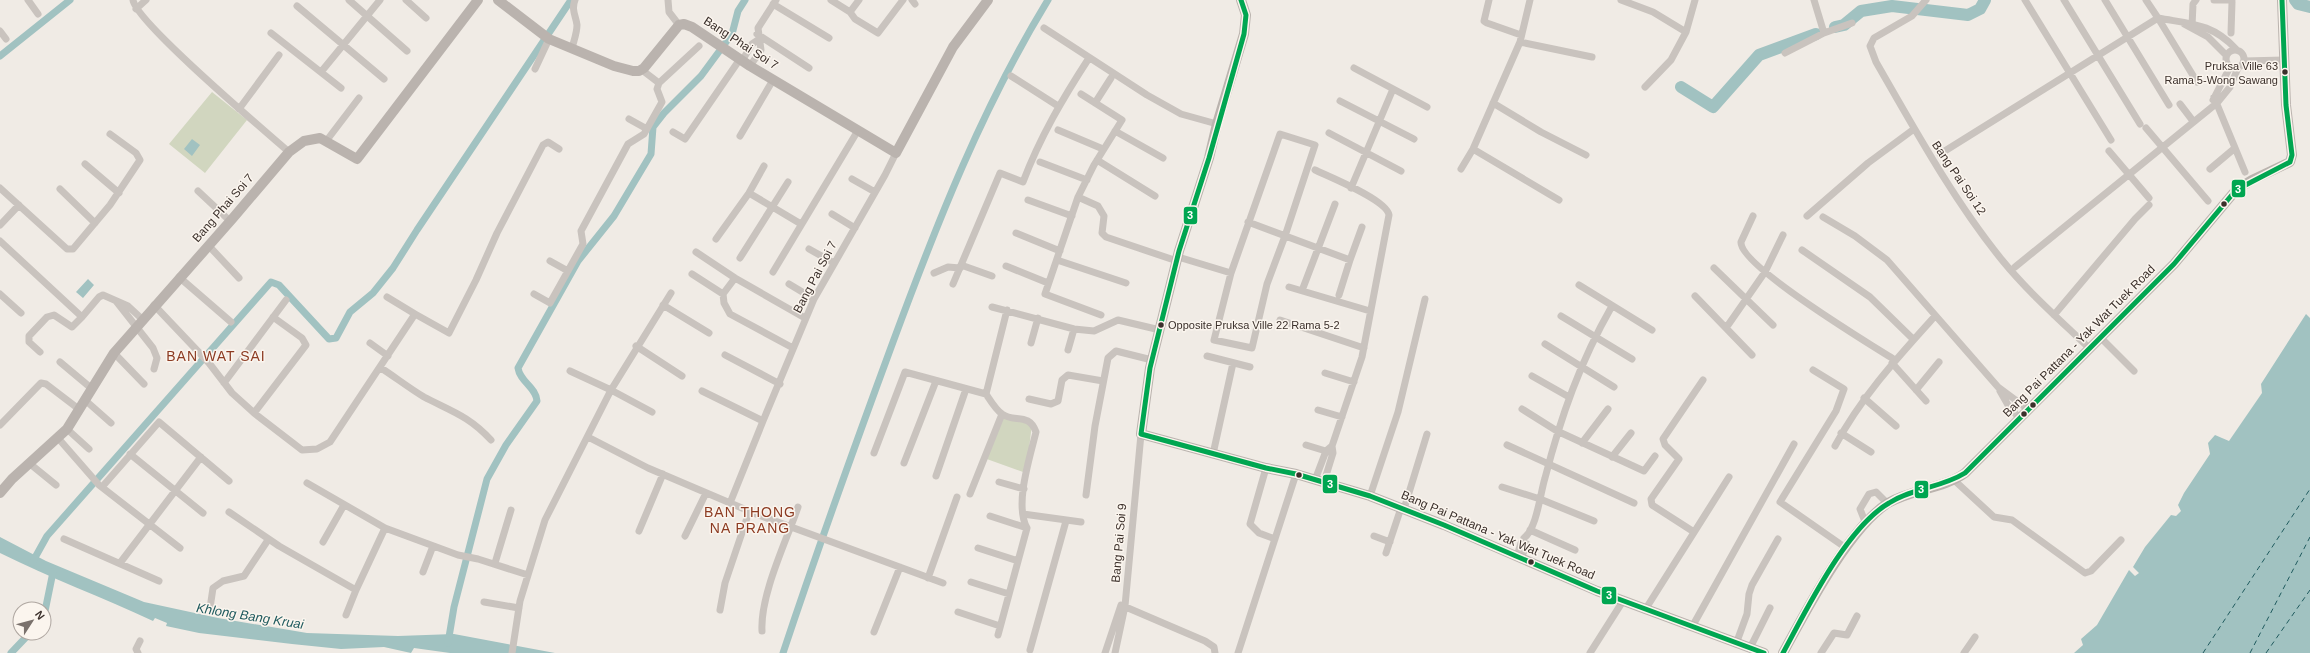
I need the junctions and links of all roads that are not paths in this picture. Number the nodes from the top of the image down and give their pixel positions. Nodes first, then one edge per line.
1 (28, 0) edge
2 (133, 0) edge
3 (146, 0) edge
4 (349, 0) edge
5 (380, 0) edge
6 (406, 0) edge
7 (478, 0) edge
8 (498, 0) edge
9 (575, 0) edge
10 (668, 0) edge
11 (831, 0) edge
12 (859, 0) edge
13 (903, 0) edge
14 (988, 0) edge
15 (1241, 0) edge
16 (1489, 0) edge
17 (1530, 0) edge
18 (1620, 0) edge
19 (1695, 0) edge
20 (1814, 0) edge
21 (1926, 0) edge
22 (2025, 0) edge
23 (2064, 0) edge
24 (2104, 0) edge
25 (2146, 0) edge
26 (2196, 0) edge
27 (2214, 0) edge
28 (2282, 0) edge
29 (2232, 1) edge
30 (775, 2) edge
31 (297, 6) dead end
32 (136, 8) junction
33 (850, 12) junction
34 (38, 14) dead end
35 (367, 16) junction
36 (426, 18) dead end
37 (2158, 18) junction
38 (1852, 23) dead end
39 (679, 25) junction
40 (2192, 26) junction
41 (1044, 28) dead end
42 (1823, 30) junction
43 (0, 31) edge
44 (1686, 32) junction
45 (271, 33) dead end
46 (2231, 33) dead end
47 (2127, 36) junction
48 (546, 37) junction
49 (758, 37) junction
50 (829, 38) dead end
51 (6, 39) dead end
52 (1520, 39) junction
53 (344, 44) junction
54 (699, 46) dead end
55 (572, 48) junction
56 (407, 50) dead end
57 (2236, 50) junction
58 (1785, 53) dead end
59 (2097, 54) junction
60 (279, 55) dead end
61 (2226, 55) junction
62 (1592, 57) dead end
63 (1089, 58) junction
64 (2284, 60) junction
65 (2244, 61) junction
66 (744, 62) junction
67 (2230, 66) junction
68 (809, 68) dead end
69 (1354, 68) dead end
70 (2238, 68) junction
71 (535, 69) dead end
72 (642, 70) junction
73 (320, 72) junction
74 (2069, 72) junction
75 (1011, 76) dead end
76 (1111, 78) dead end
77 (384, 79) dead end
78 (773, 80) junction
79 (2197, 82) dead end
80 (659, 83) junction
81 (1645, 87) dead end
82 (341, 88) dead end
83 (1394, 89) junction
84 (1081, 94) dead end
85 (359, 98) dead end
86 (2216, 100) junction
87 (1340, 101) dead end
88 (1095, 103) junction
89 (1493, 103) junction
90 (2180, 104) dead end
91 (2169, 105) dead end
92 (1058, 106) junction
93 (1427, 107) dead end
94 (239, 109) junction
95 (630, 118) dead end
96 (1380, 121) junction
97 (2193, 121) junction
98 (1217, 124) junction
99 (647, 129) junction
100 (1914, 129) junction
101 (1058, 130) dead end
102 (1115, 131) junction
103 (673, 132) dead end
104 (857, 132) junction
105 (1329, 132) dead end
106 (110, 134) dead end
107 (740, 136) dead end
108 (1414, 139) dead end
109 (327, 140) junction
110 (2111, 140) dead end
111 (559, 148) dead end
112 (2161, 148) junction
113 (2235, 148) junction
114 (1104, 149) junction
115 (1473, 149) junction
116 (2109, 151) dead end
117 (289, 152) junction
118 (896, 153) junction
119 (1366, 153) junction
120 (1940, 154) dead end
121 (1586, 155) dead end
122 (1163, 158) dead end
123 (1097, 160) junction
124 (1040, 162) dead end
125 (85, 164) dead end
126 (764, 166) dead end
127 (1462, 169) dead end
128 (2210, 169) dead end
129 (1315, 170) dead end
130 (1401, 170) dead end
131 (2245, 172) dead end
132 (2130, 175) junction
133 (852, 179) dead end
134 (1087, 180) junction
135 (788, 182) dead end
136 (0, 188) edge
137 (1351, 188) junction
138 (60, 189) dead end
139 (198, 191) dead end
140 (876, 192) junction
141 (119, 193) junction
142 (749, 193) junction
143 (1155, 196) dead end
144 (1078, 197) junction
145 (1028, 200) dead end
146 (1559, 200) dead end
147 (2208, 201) dead end
148 (1335, 204) dead end
149 (19, 205) junction
150 (772, 208) junction
151 (832, 214) dead end
152 (1072, 216) junction
153 (1753, 216) dead end
154 (1807, 216) dead end
155 (1823, 217) dead end
156 (230, 221) junction
157 (1248, 222) junction
158 (95, 223) junction
159 (801, 224) junction
160 (0, 225) edge
161 (1362, 227) dead end
162 (855, 228) junction
163 (1016, 233) dead end
164 (1783, 235) dead end
165 (1285, 236) junction
166 (716, 239) dead end
167 (0, 241) edge
168 (208, 245) junction
169 (1318, 248) junction
170 (809, 249) dead end
171 (1060, 250) junction
172 (1802, 250) dead end
173 (696, 252) dead end
174 (740, 258) dead end
175 (1177, 259) junction
176 (1056, 260) junction
177 (1350, 260) junction
178 (550, 261) dead end
179 (834, 263) junction
180 (960, 266) junction
181 (1006, 266) dead end
182 (2015, 267) dead end
183 (1714, 268) dead end
184 (568, 271) junction
185 (773, 272) dead end
186 (1765, 272) junction
187 (934, 273) dead end
188 (1231, 273) junction
189 (692, 274) dead end
190 (992, 276) dead end
191 (179, 277) junction
192 (239, 278) dead end
193 (735, 278) junction
194 (1048, 283) junction
195 (1126, 283) dead end
196 (788, 284) dead end
197 (953, 284) dead end
198 (1579, 285) dead end
199 (1290, 287) dead end
200 (1303, 288) dead end
201 (671, 293) dead end
202 (0, 294) edge
203 (534, 294) dead end
204 (723, 294) junction
205 (1340, 295) dead end
206 (1695, 296) dead end
207 (387, 297) dead end
208 (814, 298) junction
209 (1425, 299) dead end
210 (1746, 299) junction
211 (286, 300) dead end
212 (154, 305) junction
213 (663, 305) junction
214 (1612, 306) junction
215 (992, 307) dead end
216 (1007, 310) junction
217 (1370, 311) junction
218 (21, 313) dead end
219 (415, 314) junction
220 (1101, 314) dead end
221 (2054, 314) junction
222 (1561, 316) dead end
223 (1934, 316) junction
224 (82, 317) junction
225 (273, 317) junction
226 (805, 318) junction
227 (1038, 318) junction
228 (1280, 320) dead end
229 (139, 322) junction
230 (231, 322) dead end
231 (1773, 325) dead end
232 (1726, 328) junction
233 (1074, 329) junction
234 (1160, 330) junction
235 (1652, 330) dead end
236 (708, 333) dead end
237 (1595, 336) junction
238 (2100, 338) junction
239 (1913, 339) junction
240 (1031, 343) dead end
241 (370, 344) dead end
242 (1545, 344) dead end
243 (636, 346) junction
244 (793, 348) junction
245 (1364, 348) junction
246 (2090, 349) junction
247 (1068, 350) dead end
248 (40, 352) dead end
249 (114, 353) junction
250 (725, 355) dead end
251 (1752, 355) dead end
252 (388, 356) junction
253 (1207, 356) dead end
254 (1632, 359) dead end
255 (1152, 360) junction
256 (60, 362) dead end
257 (1893, 362) junction
258 (1939, 362) dead end
259 (1233, 363) junction
260 (1580, 366) junction
261 (1250, 367) dead end
262 (381, 368) junction
263 (154, 369) dead end
264 (1813, 370) dead end
265 (570, 371) dead end
266 (2134, 371) dead end
267 (1325, 373) dead end
268 (682, 376) dead end
269 (1532, 376) dead end
270 (1704, 380) dead end
271 (936, 381) junction
272 (1103, 381) junction
273 (1354, 382) junction
274 (144, 384) dead end
275 (224, 384) junction
276 (780, 384) junction
277 (1614, 387) dead end
278 (1998, 387) junction
279 (92, 388) junction
280 (966, 389) junction
281 (611, 390) junction
282 (1916, 390) junction
283 (702, 391) dead end
284 (986, 394) junction
285 (1569, 397) junction
286 (1864, 398) junction
287 (1029, 399) dead end
288 (85, 400) junction
289 (1926, 401) dead end
290 (1522, 409) dead end
291 (1608, 409) dead end
292 (80, 410) junction
293 (1318, 410) dead end
294 (2030, 410) junction
295 (652, 412) dead end
296 (254, 413) junction
297 (1002, 414) junction
298 (1342, 417) junction
299 (764, 419) junction
300 (2020, 419) junction
301 (111, 423) dead end
302 (0, 425) edge
303 (1896, 426) dead end
304 (67, 429) junction
305 (1557, 431) junction
306 (1631, 433) dead end
307 (1842, 433) junction
308 (1141, 434) junction
309 (1427, 434) dead end
310 (588, 437) junction
311 (58, 438) junction
312 (491, 440) dead end
313 (1582, 443) junction
314 (1794, 444) dead end
315 (1306, 445) dead end
316 (1507, 445) dead end
317 (1834, 446) dead end
318 (90, 449) dead end
319 (1329, 452) junction
320 (1870, 452) dead end
321 (874, 453) dead end
322 (130, 454) junction
323 (1213, 454) junction
324 (1655, 456) dead end
325 (1612, 457) junction
326 (201, 458) junction
327 (29, 463) junction
328 (904, 464) dead end
329 (1548, 464) junction
330 (1266, 468) junction
331 (663, 474) junction
332 (1296, 474) junction
333 (936, 476) dead end
334 (1729, 477) dead end
335 (1954, 480) junction
336 (228, 481) dead end
337 (1320, 481) junction
338 (999, 482) dead end
339 (307, 483) dead end
340 (56, 485) dead end
341 (100, 486) junction
342 (1502, 487) dead end
343 (1024, 489) junction
344 (176, 490) junction
345 (0, 493) edge
346 (706, 493) junction
347 (970, 494) dead end
348 (1086, 494) dead end
349 (1370, 496) junction
350 (957, 498) dead end
351 (1540, 499) junction
352 (730, 503) junction
353 (1634, 503) dead end
354 (1888, 504) junction
355 (344, 505) junction
356 (798, 507) dead end
357 (1402, 508) junction
358 (511, 510) dead end
359 (228, 512) dead end
360 (749, 512) junction
361 (203, 513) dead end
362 (1023, 514) junction
363 (990, 516) dead end
364 (1066, 521) junction
365 (1594, 521) dead end
366 (1080, 522) dead end
367 (1866, 524) junction
368 (149, 525) junction
369 (791, 527) junction
370 (385, 528) junction
371 (1027, 528) junction
372 (640, 531) dead end
373 (1694, 532) junction
374 (685, 536) dead end
375 (1374, 536) dead end
376 (1526, 538) junction
377 (64, 539) dead end
378 (1275, 539) junction
379 (1778, 539) dead end
380 (268, 540) junction
381 (2120, 540) dead end
382 (323, 542) dead end
383 (1390, 542) junction
384 (433, 546) junction
385 (180, 548) dead end
386 (978, 548) dead end
387 (1846, 548) junction
388 (1575, 550) dead end
389 (1386, 553) dead end
390 (1519, 557) junction
391 (1018, 561) junction
392 (120, 563) junction
393 (495, 563) junction
394 (900, 567) junction
395 (423, 572) dead end
396 (528, 575) junction
397 (928, 578) junction
398 (159, 581) dead end
399 (970, 582) dead end
400 (943, 583) dead end
401 (356, 590) junction
402 (1009, 594) junction
403 (1623, 601) junction
404 (484, 602) dead end
405 (1125, 606) junction
406 (210, 608) dead end
407 (519, 608) junction
408 (1770, 608) dead end
409 (720, 610) dead end
410 (1645, 610) junction
411 (958, 612) dead end
412 (346, 615) dead end
413 (1857, 616) dead end
414 (1000, 626) junction
415 (1692, 627) junction
416 (762, 631) dead end
417 (874, 632) dead end
418 (998, 635) dead end
419 (1975, 637) dead end
420 (140, 641) dead end
421 (1743, 648) edge
422 (1030, 650) dead end
423 (138, 653) edge
424 (512, 653) edge
425 (1104, 653) edge
426 (1115, 653) edge
427 (1215, 653) edge
428 (1238, 653) edge
429 (1590, 653) edge
430 (1764, 653) edge
431 (1784, 653) edge
432 (1821, 653) edge
433 (1964, 653) edge

1 - 34 street
2 - 32 street
3 - 32 street
4 - 35 street
5 - 35 street
6 - 36 street
7 - 109 street
8 - 48 street
9 - 55 street
10 - 39 street
11 - 33 street
12 - 33 street
13 - 33 street
14 - 118 street
15 - 98 street
16 - 52 street
17 - 52 street
18 - 44 street
19 - 44 street
20 - 42 street
21 - 100 street, Bang Pai Soi 12
22 - 74 street
23 - 59 street
24 - 47 street
25 - 37 street
26 - 40 street
27 - 29 street
28 - 64 street, Bang Pai Pattana - Yak Wat Tuek Road
29 - 46 street
30 - 49 street
30 - 50 street
31 - 53 street
32 - 94 street
35 - 53 street
35 - 56 street
37 - 40 street
37 - 47 street
37 - 79 street
38 - 42 street
39 - 66 street, Bang Phai Soi 7
39 - 72 street
40 - 57 street
40 - 61 street
41 - 63 street
42 - 58 street
43 - 51 street
44 - 81 street
45 - 73 street
47 - 59 street
47 - 91 street
48 - 55 street
48 - 71 street
49 - 66 street
49 - 68 street
52 - 62 street
52 - 89 street
53 - 73 street
53 - 77 street
54 - 80 street
55 - 72 street
57 - 61 street
57 - 65 street
59 - 74 street
59 - 112 street
60 - 94 street
61 - 67 street
63 - 92 street
63 - 98 street
64 - 65 street
64 - 238 street, Bang Pai Pattana - Yak Wat Tuek Road
65 - 70 street
66 - 78 street, Bang Phai Soi 7
66 - 103 street
67 - 70 street
67 - 86 street
69 - 83 street
70 - 86 street
72 - 80 street
73 - 82 street
74 - 110 street
74 - 120 street
75 - 92 street
76 - 88 street
78 - 104 street, Bang Phai Soi 7
78 - 107 street
80 - 99 street
83 - 93 street
83 - 96 street
84 - 88 street
85 - 109 street
86 - 97 street
86 - 113 street
87 - 96 street
88 - 102 street
89 - 115 street
89 - 121 street
90 - 97 street
92 - 180 street
94 - 117 street
95 - 99 street
96 - 108 street
96 - 119 street
97 - 112 street
98 - 175 street
99 - 184 street
100 - 154 street
100 - 221 street, Bang Pai Soi 12
101 - 114 street
102 - 114 street
102 - 122 street
104 - 118 street, Bang Phai Soi 7
104 - 159 street
105 - 119 street
106 - 141 street
109 - 117 street, Bang Phai Soi 7
111 - 219 street
112 - 132 street
112 - 147 street
113 - 128 street
113 - 131 street
114 - 123 street
115 - 127 street
115 - 146 street
116 - 132 street
117 - 156 street, Bang Phai Soi 7
118 - 140 street, Bang Pai Soi 7
119 - 130 street
119 - 137 street
123 - 134 street
123 - 143 street
124 - 134 street
125 - 141 street
126 - 142 street
129 - 137 street
132 - 182 street
132 - 221 street
133 - 140 street
134 - 144 street
135 - 150 street
136 - 149 street
137 - 217 street
138 - 158 street
139 - 156 street
140 - 162 street, Bang Pai Soi 7
141 - 158 street
142 - 150 street
142 - 166 street
144 - 152 street
144 - 175 street
145 - 152 street
148 - 169 street
149 - 158 street
149 - 160 street
150 - 159 street
150 - 174 street
151 - 162 street
152 - 171 street
153 - 186 street
155 - 223 street
156 - 168 street, Bang Phai Soi 7
157 - 165 street
157 - 165 street
157 - 188 street
159 - 185 street
161 - 177 street
162 - 179 street, Bang Pai Soi 7
163 - 171 street
164 - 186 street
165 - 169 street
165 - 188 street
167 - 224 street
168 - 191 street, Bang Phai Soi 7
168 - 192 street
169 - 177 street
169 - 200 street
170 - 179 street
171 - 176 street
172 - 239 street
173 - 193 street
175 - 188 street
175 - 234 street
176 - 194 street
176 - 195 street
177 - 205 street
178 - 184 street
179 - 208 street, Bang Pai Soi 7
180 - 187 street
180 - 190 street
180 - 197 street
181 - 194 street
183 - 210 street
184 - 203 street
186 - 210 street
186 - 257 street
189 - 204 street
191 - 212 street, Bang Phai Soi 7
191 - 230 street
193 - 204 street
193 - 226 street
194 - 220 street
196 - 208 street
198 - 214 street
199 - 217 street
201 - 213 street
202 - 218 street
204 - 244 street
206 - 232 street
207 - 219 street
208 - 226 street, Bang Pai Soi 7
209 - 349 street
210 - 231 street
210 - 232 street
211 - 225 street
212 - 229 street, Bang Phai Soi 7
212 - 275 street
213 - 236 street
213 - 243 street
214 - 235 street
214 - 237 street
215 - 216 street
216 - 227 street
216 - 284 street
217 - 245 street
219 - 252 street
221 - 246 street, Bang Pai Soi 12
222 - 237 street
223 - 239 street
223 - 278 street
224 - 229 street
224 - 248 street
225 - 275 street
225 - 296 street
226 - 244 street, Bang Pai Soi 7
227 - 233 street
227 - 240 street
228 - 245 street
229 - 249 street, Bang Phai Soi 7
229 - 263 street
232 - 251 street
233 - 234 street
233 - 247 street
234 - 255 street
237 - 254 street
237 - 260 street
238 - 246 street, Bang Pai Pattana - Yak Wat Tuek Road
238 - 266 street
239 - 257 street
241 - 252 street
242 - 260 street
243 - 268 street
243 - 281 street
244 - 276 street, Bang Pai Soi 7
245 - 273 street
246 - 294 street, Bang Pai Pattana - Yak Wat Tuek Road
249 - 274 street
249 - 279 street, Bang Phai Soi 7
250 - 276 street
252 - 262 street
253 - 259 street
255 - 272 street
255 - 308 street
256 - 279 street
257 - 282 street
257 - 286 street
258 - 282 street
259 - 261 street
259 - 323 street
260 - 277 street
260 - 285 street
262 - 296 street
262 - 312 street
264 - 387 street
265 - 281 street
267 - 273 street
269 - 285 street
270 - 373 street
271 - 280 street
271 - 321 street
271 - 328 street
272 - 287 street
272 - 348 street
273 - 298 street
275 - 296 street
276 - 299 street, Bang Pai Soi 7
278 - 294 street
278 - 300 street
279 - 288 street, Bang Phai Soi 7
280 - 284 street
280 - 333 street
281 - 295 street
281 - 310 street
282 - 289 street
283 - 299 street
284 - 297 street
285 - 305 street
286 - 303 street
286 - 307 street
288 - 292 street, Bang Phai Soi 7
288 - 301 street
290 - 305 street
291 - 313 street
292 - 302 street
292 - 304 street, Bang Phai Soi 7
293 - 298 street
294 - 300 street, Bang Pai Pattana - Yak Wat Tuek Road
297 - 343 street
297 - 347 street
298 - 319 street
299 - 352 street, Bang Pai Soi 7
300 - 335 street, Bang Pai Pattana - Yak Wat Tuek Road
304 - 311 street, Bang Phai Soi 7
304 - 318 street
305 - 313 street
305 - 329 street
306 - 325 street
307 - 317 street
307 - 320 street
308 - 323 street, Bang Pai Pattana - Yak Wat Tuek Road
308 - 405 street, Bang Pai Soi 9
309 - 357 street
310 - 331 street
310 - 396 street
311 - 327 street, Bang Phai Soi 7
311 - 341 street
313 - 325 street
314 - 415 street
315 - 319 street
316 - 329 street
319 - 337 street
322 - 326 street
322 - 341 street
322 - 344 street
323 - 330 street, Bang Pai Pattana - Yak Wat Tuek Road
324 - 325 street
326 - 336 street
326 - 344 street
327 - 340 street
327 - 345 street, Bang Phai Soi 7
329 - 351 street
329 - 353 street
330 - 332 street, Bang Pai Pattana - Yak Wat Tuek Road
330 - 378 street
331 - 346 street
331 - 372 street
332 - 337 street, Bang Pai Pattana - Yak Wat Tuek Road
332 - 378 street
334 - 373 street
335 - 354 street, Bang Pai Pattana - Yak Wat Tuek Road
335 - 381 street
337 - 349 street, Bang Pai Pattana - Yak Wat Tuek Road
338 - 343 street
339 - 355 street
341 - 368 street
342 - 351 street
343 - 362 street
344 - 361 street
344 - 368 street
346 - 352 street
346 - 374 street
349 - 357 street, Bang Pai Pattana - Yak Wat Tuek Road
350 - 397 street
351 - 365 street
351 - 376 street
352 - 360 street
354 - 367 street, Bang Pai Pattana - Yak Wat Tuek Road
354 - 367 street
355 - 370 street
355 - 382 street
356 - 369 street
357 - 383 street
357 - 390 street, Bang Pai Pattana - Yak Wat Tuek Road
358 - 393 street
359 - 380 street
360 - 369 street
360 - 409 street
362 - 364 street
362 - 371 street
363 - 371 street
364 - 366 street
364 - 422 street
367 - 387 street, Bang Pai Pattana - Yak Wat Tuek Road
368 - 385 street
368 - 392 street
369 - 394 street
369 - 416 street
370 - 384 street
370 - 401 street
371 - 391 street
373 - 410 street
375 - 383 street
376 - 388 street
376 - 390 street
377 - 392 street
378 - 428 street
379 - 421 street
380 - 401 street
380 - 406 street
383 - 389 street
384 - 393 street
384 - 395 street
386 - 391 street
387 - 431 street, Bang Pai Pattana - Yak Wat Tuek Road
390 - 403 street, Bang Pai Pattana - Yak Wat Tuek Road
391 - 402 street
392 - 398 street
393 - 396 street
394 - 397 street
394 - 417 street
396 - 407 street
397 - 400 street
399 - 402 street
401 - 412 street
402 - 414 street
403 - 410 street, Bang Pai Pattana - Yak Wat Tuek Road
403 - 429 street
404 - 407 street
405 - 425 street
405 - 426 street, Bang Pai Soi 9
405 - 427 street
407 - 424 street
408 - 421 street
410 - 415 street, Bang Pai Pattana - Yak Wat Tuek Road
411 - 414 street
413 - 432 street
414 - 418 street
415 - 421 street, Bang Pai Pattana - Yak Wat Tuek Road
419 - 433 street
420 - 423 street
421 - 430 street, Bang Pai Pattana - Yak Wat Tuek Road

